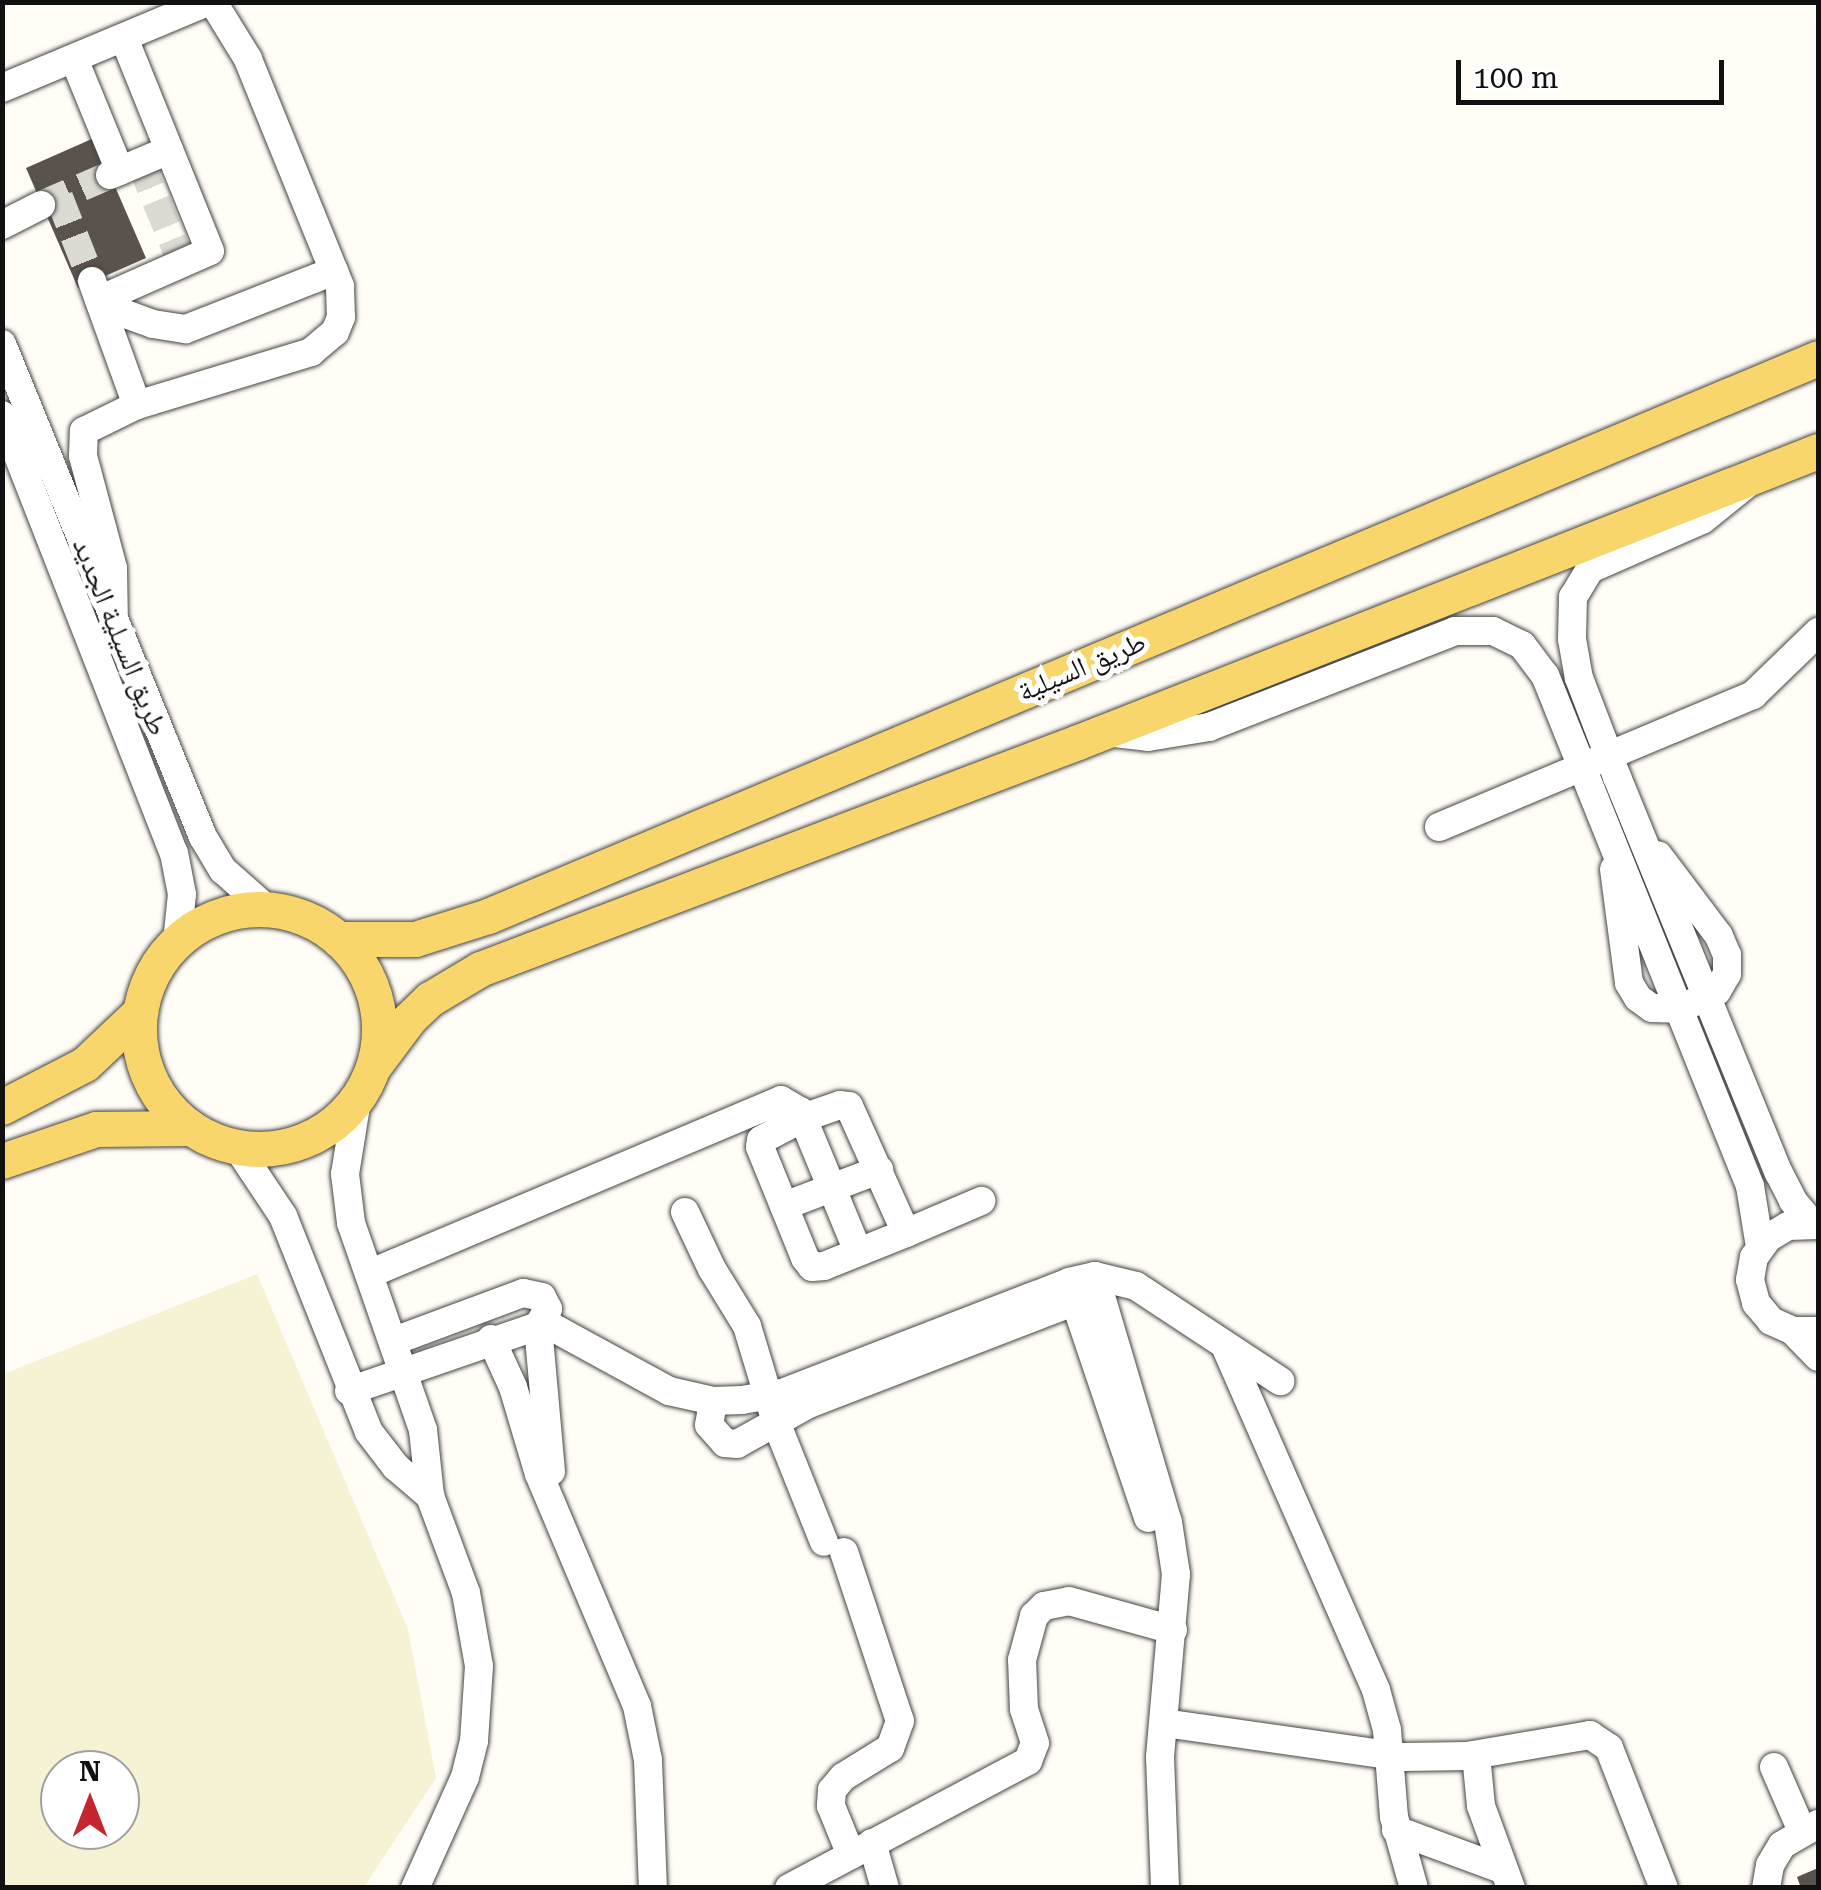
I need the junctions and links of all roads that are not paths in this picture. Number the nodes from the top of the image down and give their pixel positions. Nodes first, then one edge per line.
1 (210, 2) edge
2 (124, 38) junction
3 (74, 59) junction
4 (2, 88) edge
5 (169, 150) junction
6 (334, 271) junction
7 (97, 296) junction
8 (2, 344) edge
9 (1818, 358) edge
10 (137, 404) junction
11 (2, 415) edge
12 (1818, 451) edge
13 (1752, 478) junction
14 (114, 626) junction
15 (1818, 632) edge
16 (1105, 732) junction
17 (1610, 755) junction
18 (1582, 767) junction
19 (1439, 827) dead end
20 (1626, 837) junction
21 (268, 910) junction
22 (338, 938) junction
23 (177, 942) junction
24 (1708, 1000) junction
25 (1680, 1010) junction
26 (140, 1012) junction
27 (374, 1066) junction
28 (357, 1100) junction
29 (2, 1108) edge
30 (797, 1120) junction
31 (191, 1128) junction
32 (236, 1148) junction
33 (2, 1161) edge
34 (879, 1170) junction
35 (832, 1188) junction
36 (980, 1202) dead end
37 (784, 1206) junction
38 (685, 1212) dead end
39 (1815, 1224) edge
40 (906, 1233) junction
41 (1760, 1247) junction
42 (858, 1252) junction
43 (368, 1274) junction
44 (1080, 1286) junction
45 (540, 1324) junction
46 (1806, 1331) edge
47 (491, 1340) junction
48 (394, 1341) junction
49 (1226, 1348) junction
50 (1818, 1357) edge
51 (404, 1370) junction
52 (1280, 1380) dead end
53 (349, 1391) junction
54 (713, 1401) junction
55 (773, 1409) junction
56 (430, 1496) junction
57 (554, 1507) junction
58 (1175, 1618) junction
59 (1164, 1723) junction
60 (1476, 1755) junction
61 (1388, 1756) junction
62 (1770, 1783) dead end
63 (1810, 1828) edge
64 (1396, 1830) junction
65 (861, 1849) junction
66 (1508, 1878) edge
67 (794, 1886) edge
68 (415, 1888) edge
69 (653, 1888) edge
70 (885, 1888) edge
71 (1165, 1888) edge
72 (1414, 1888) edge
73 (1664, 1888) edge
74 (1766, 1888) edge

1 - 2 street
1 - 6 street
2 - 3 street
2 - 5 street
3 - 4 street
3 - 5 street
5 - 7 street
6 - 7 street
6 - 10 street
7 - 10 street
8 - 14 street, طريق السيلية الجديد
9 - 22 main road, طريق السيلية
10 - 14 street
11 - 23 street, طريق السيلية الجديد
12 - 13 main road
13 - 16 main road
13 - 17 street
14 - 21 street, طريق السيلية الجديد
15 - 17 street
16 - 18 street
16 - 27 main road
17 - 18 street
17 - 20 street
18 - 19 street
18 - 20 street
20 - 24 street
20 - 25 street
21 - 22 main road
21 - 23 main road
22 - 27 main road
23 - 26 main road
24 - 25 street
24 - 39 street
25 - 41 street
26 - 29 main road
26 - 31 main road
27 - 28 main road
28 - 32 main road
28 - 43 street
30 - 34 street
30 - 35 street
30 - 37 street
30 - 43 street
31 - 32 main road
31 - 33 main road
32 - 53 street
34 - 35 street
34 - 40 street
35 - 37 street
35 - 42 street
36 - 40 street
37 - 42 street
38 - 55 street
39 - 41 street
40 - 42 street
41 - 46 street
43 - 48 street
44 - 49 street
44 - 55 street
44 - 58 street
45 - 47 street
45 - 48 street
45 - 54 street
45 - 57 street
46 - 50 street
47 - 51 street
47 - 57 street
48 - 51 street
49 - 52 street
49 - 61 street
51 - 53 street
51 - 56 street
53 - 56 street
54 - 55 street
54 - 55 street
55 - 65 street
56 - 68 street
57 - 69 street
58 - 59 street
58 - 65 street
59 - 61 street
59 - 71 street
60 - 61 street
60 - 66 street
60 - 73 street
61 - 64 street
62 - 63 street
63 - 74 street
64 - 66 street
64 - 72 street
65 - 67 street
65 - 70 street

